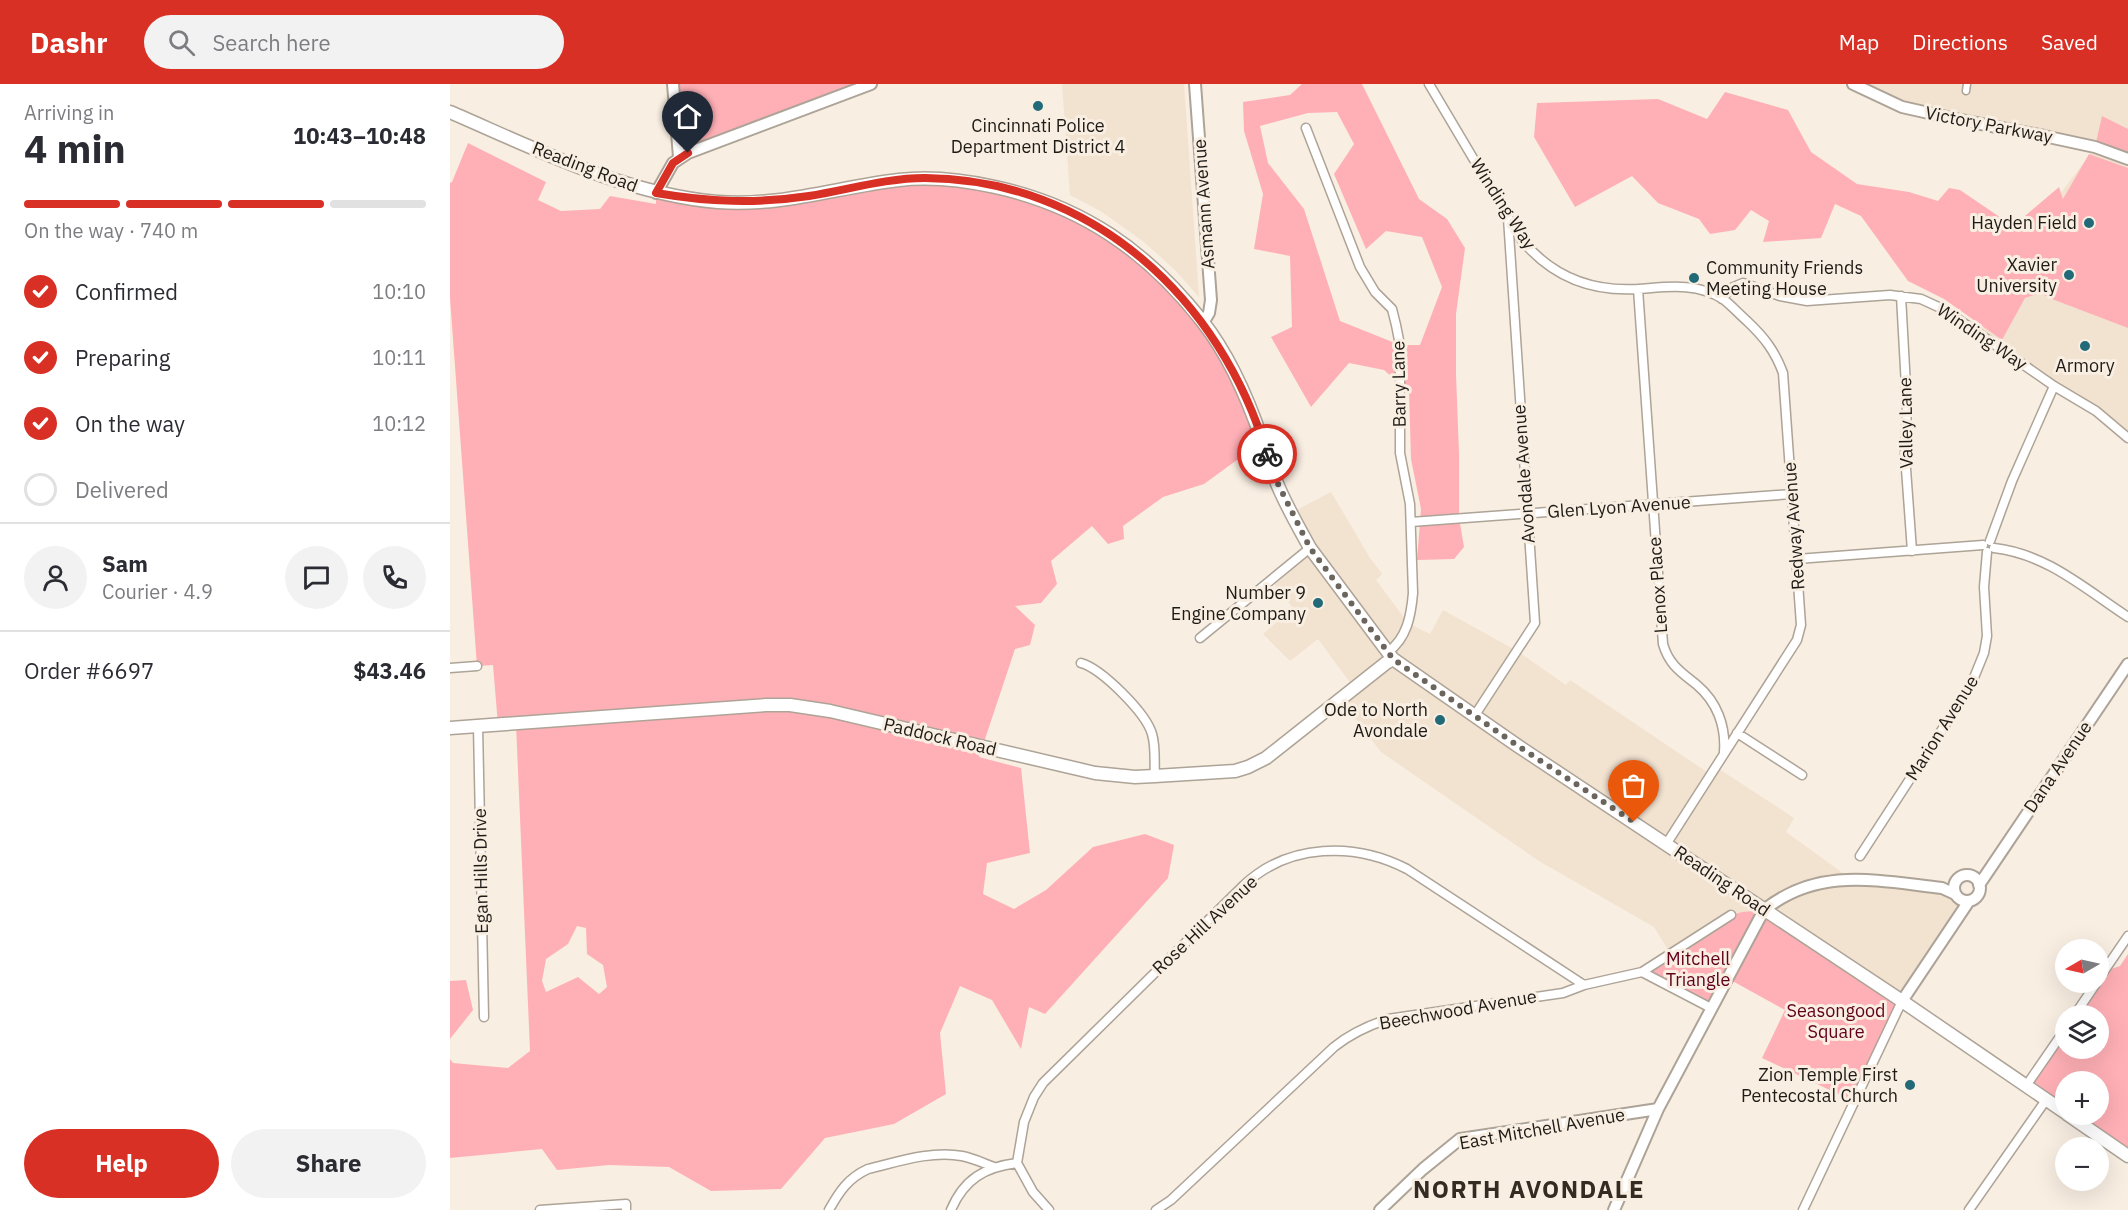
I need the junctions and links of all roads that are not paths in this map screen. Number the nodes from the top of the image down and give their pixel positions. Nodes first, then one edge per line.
1 (673, 84) edge
2 (871, 84) edge
3 (1195, 84) edge
4 (1429, 84) edge
5 (1853, 84) edge
6 (450, 112) edge
7 (1306, 128) dead end
8 (679, 157) junction
9 (2128, 159) edge
10 (656, 193) junction
11 (1508, 216) junction
12 (1638, 289) junction
13 (1901, 296) junction
14 (1722, 299) junction
15 (1203, 323) junction
16 (2054, 386) junction
17 (2128, 438) edge
18 (1792, 494) junction
19 (1652, 505) junction
20 (1527, 514) junction
21 (1411, 522) junction
22 (1989, 546) junction
23 (1310, 548) junction
24 (1912, 551) junction
25 (1797, 559) junction
26 (2128, 617) edge
27 (1200, 638) dead end
28 (1390, 656) junction
29 (1081, 663) dead end
30 (2128, 664) edge
31 (477, 666) dead end
32 (450, 668) edge
33 (1475, 715) junction
34 (478, 726) junction
35 (450, 728) edge
36 (1737, 733) junction
37 (1723, 755) junction
38 (1802, 775) dead end
39 (1155, 776) junction
40 (1667, 843) junction
41 (1860, 856) dead end
42 (1976, 880) junction
43 (1956, 892) junction
44 (1970, 901) junction
45 (1764, 910) junction
46 (1731, 915) dead end
47 (1957, 918) junction
48 (2128, 936) edge
49 (2109, 964) edge
50 (1642, 972) junction
51 (1584, 985) junction
52 (1902, 1001) junction
53 (1711, 1008) junction
54 (484, 1017) dead end
55 (2055, 1044) edge
56 (2026, 1086) junction
57 (2046, 1100) junction
58 (2055, 1106) edge
59 (1658, 1109) junction
60 (2082, 1125) edge
61 (2128, 1156) edge
62 (1017, 1163) junction
63 (994, 1167) junction
64 (626, 1207) edge
65 (540, 1210) edge
66 (829, 1210) edge
67 (951, 1210) edge
68 (1049, 1210) edge
69 (1156, 1210) edge
70 (1380, 1210) edge
71 (1614, 1210) edge
72 (1803, 1210) edge
73 (1969, 1210) edge

1 - 8 street
2 - 8 street
3 - 15 street, Asmann Avenue
4 - 11 street, Winding Way
5 - 9 street, Victory Parkway
6 - 10 main road, Reading Road
7 - 21 street, Barry Lane
8 - 10 street
10 - 15 main road, Reading Road
11 - 12 street, Winding Way
11 - 20 street, Avondale Avenue
12 - 14 street, Winding Way
12 - 19 street, Lenox Place
13 - 14 street, Winding Way
13 - 16 street, Winding Way
13 - 24 street, Valley Lane
14 - 18 street, Redway Avenue
15 - 23 main road, Reading Road
16 - 17 street, Winding Way
16 - 22 street, Marion Avenue
18 - 19 street, Glen Lyon Avenue
18 - 25 street, Redway Avenue
19 - 20 street, Glen Lyon Avenue
19 - 37 street, Lenox Place
20 - 21 street, Glen Lyon Avenue
20 - 33 street, Avondale Avenue
21 - 28 street, Barry Lane
22 - 24 street
22 - 26 street
22 - 41 street, Marion Avenue
23 - 27 street
23 - 28 main road, Reading Road
24 - 25 street
25 - 36 street, Redway Avenue
28 - 33 main road, Reading Road
28 - 39 main road, Paddock Road
29 - 39 street
30 - 42 street, Dana Avenue
31 - 32 street
33 - 40 main road, Reading Road
34 - 35 main road, Paddock Road
34 - 39 main road, Paddock Road
34 - 54 street, Egan Hills Drive
36 - 37 street, Redway Avenue
36 - 38 street
37 - 40 street
40 - 45 main road, Reading Road
42 - 43 street
42 - 44 street, Dana Avenue
43 - 44 street
43 - 45 street
43 - 47 street
44 - 47 street
45 - 52 main road, Reading Road
45 - 53 street
46 - 50 street
47 - 52 street
48 - 49 street
50 - 51 street, Beechwood Avenue
50 - 53 street
51 - 62 street, Rose Hill Avenue
51 - 69 street, Beechwood Avenue
52 - 56 main road, Reading Road
52 - 72 street
53 - 59 street
55 - 56 street
56 - 57 main road, Reading Road
57 - 58 main road, Reading Road
57 - 73 street
59 - 70 street, East Mitchell Avenue
59 - 71 street
60 - 61 main road, Reading Road
62 - 63 street
62 - 68 street
63 - 66 street
63 - 67 street
64 - 65 street

